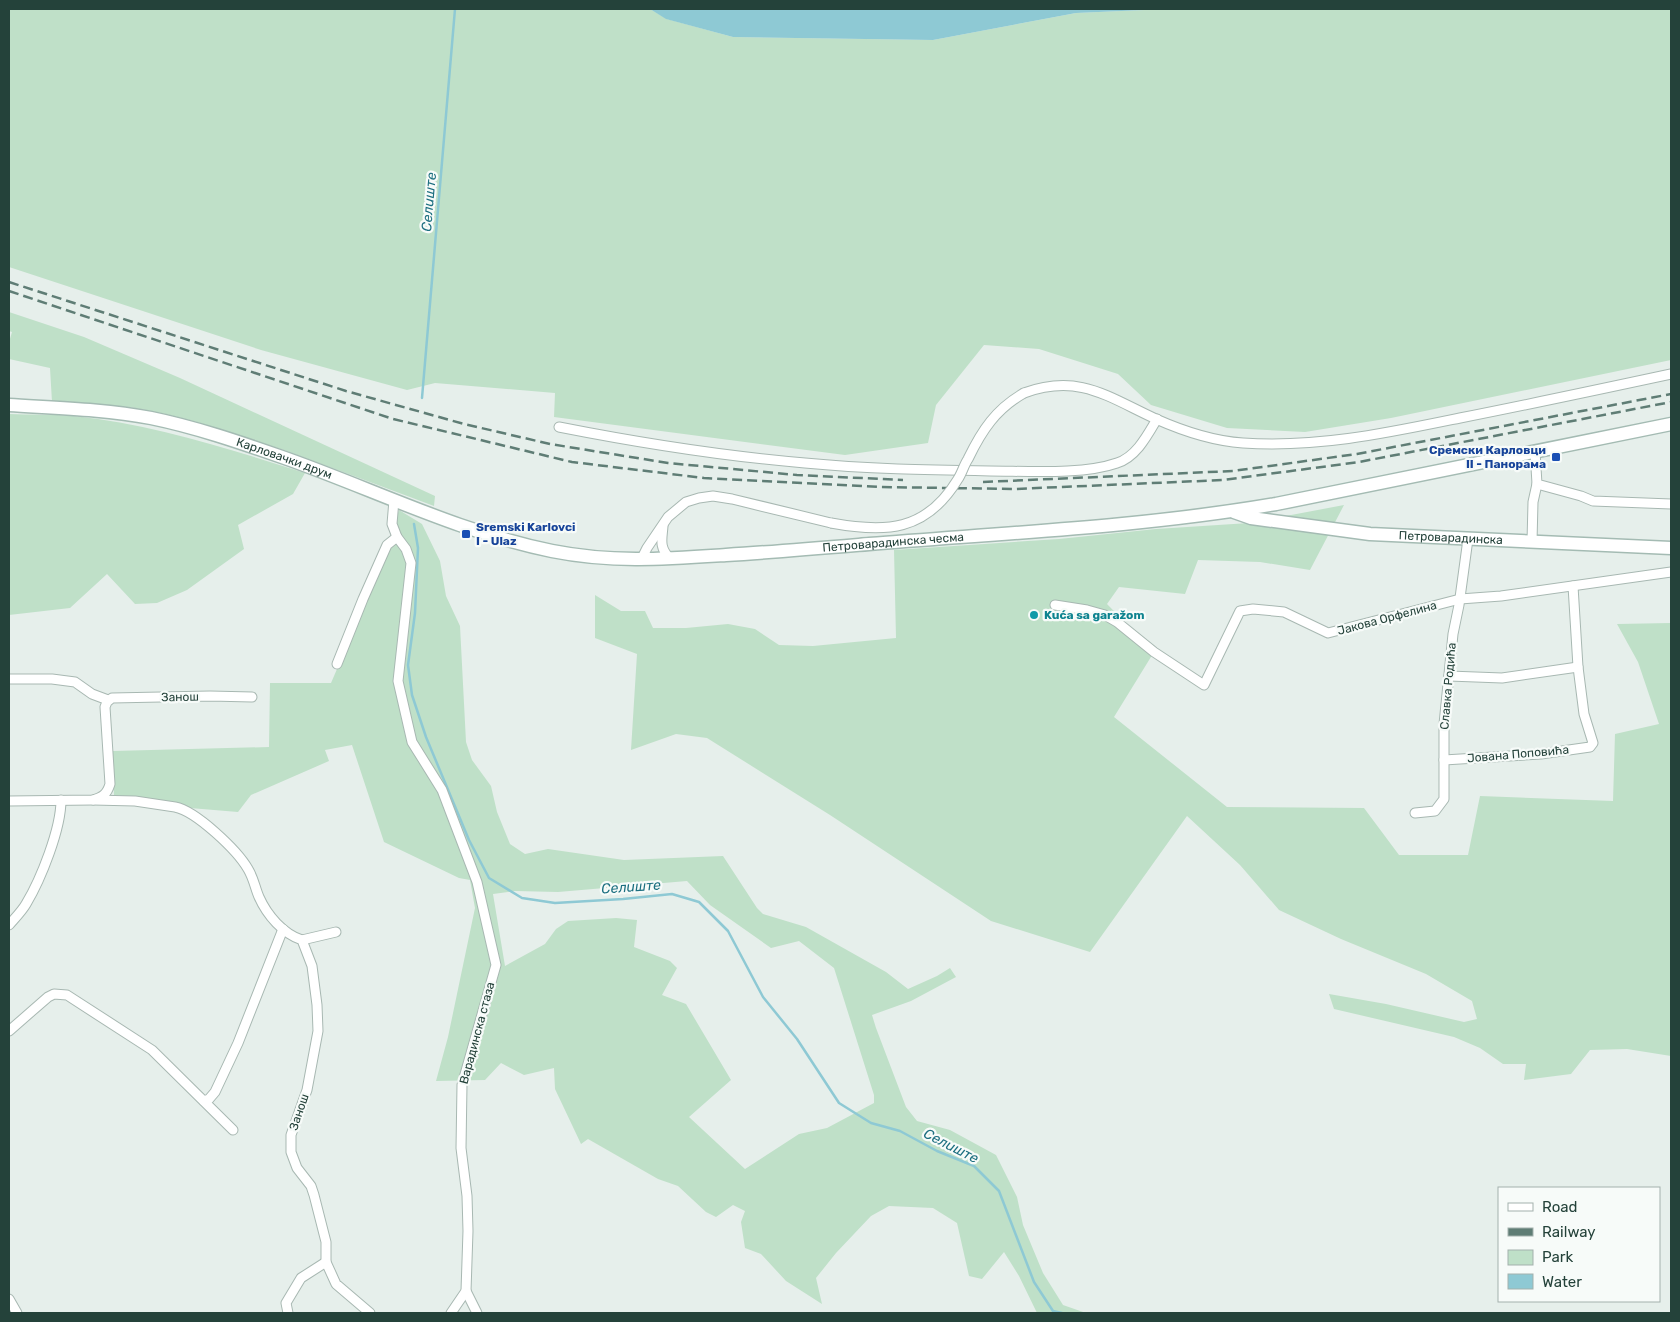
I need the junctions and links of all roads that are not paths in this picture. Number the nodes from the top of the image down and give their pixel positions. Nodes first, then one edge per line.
1 (1671, 374) edge
2 (9, 405) edge
3 (1156, 419) junction
4 (1671, 424) edge
5 (559, 427) dead end
6 (1535, 451) junction
7 (1537, 484) junction
8 (394, 500) junction
9 (1671, 504) edge
10 (1233, 511) junction
11 (664, 523) junction
12 (397, 537) junction
13 (1468, 539) junction
14 (1532, 542) junction
15 (1671, 548) edge
16 (551, 551) joint
17 (669, 558) junction
18 (640, 560) junction
19 (1671, 572) edge
20 (1573, 586) junction
21 (1460, 599) junction
22 (1055, 605) dead end
23 (337, 664) dead end
24 (1578, 667) junction
25 (1449, 676) junction
26 (9, 679) edge
27 (252, 698) dead end
28 (108, 700) junction
29 (1444, 760) junction
30 (61, 800) junction
31 (93, 800) junction
32 (9, 801) edge
33 (1415, 813) dead end
34 (9, 925) edge
35 (283, 929) junction
36 (336, 932) dead end
37 (302, 940) junction
38 (9, 1031) edge
39 (204, 1101) junction
40 (233, 1130) dead end
41 (326, 1262) junction
42 (466, 1291) junction
43 (9, 1299) edge
44 (17, 1313) edge
45 (288, 1313) edge
46 (370, 1313) edge
47 (451, 1313) edge
48 (477, 1313) edge

1 - 3 street
2 - 8 main road, Карловачки друм
3 - 5 street
3 - 11 street, bridge
4 - 6 main road, Петроварадинска чесма
6 - 7 street
6 - 10 main road, Петроварадинска чесма
7 - 9 street
7 - 14 street
8 - 12 street
8 - 16 main road, Карловачки друм
10 - 13 main road, Петроварадинска
10 - 17 main road, Петроварадинска чесма
11 - 17 street
11 - 18 street
12 - 23 street
12 - 42 street, Варадинска стаза
13 - 14 main road, Петроварадинска
13 - 21 street, Славка Родића
14 - 15 main road, Петроварадинска
16 - 18 main road, Петроварадинска чесма
17 - 18 main road, Петроварадинска чесма
19 - 20 street, Јакова Орфелина
20 - 21 street, Јакова Орфелина
20 - 24 street
21 - 22 street, Јакова Орфелина
21 - 25 street, Славка Родића
24 - 25 street
24 - 29 street, Јована Поповића
25 - 29 street, Славка Родића
26 - 28 street
27 - 28 street, Занош
28 - 31 street
29 - 33 street, Славка Родића
30 - 31 street
30 - 32 street
30 - 34 street
31 - 35 street
35 - 37 street
35 - 39 street
36 - 37 street
37 - 41 street, Занош
38 - 39 street
39 - 40 street
41 - 45 street
41 - 46 street, Занош
42 - 47 street
42 - 48 street
43 - 44 street

